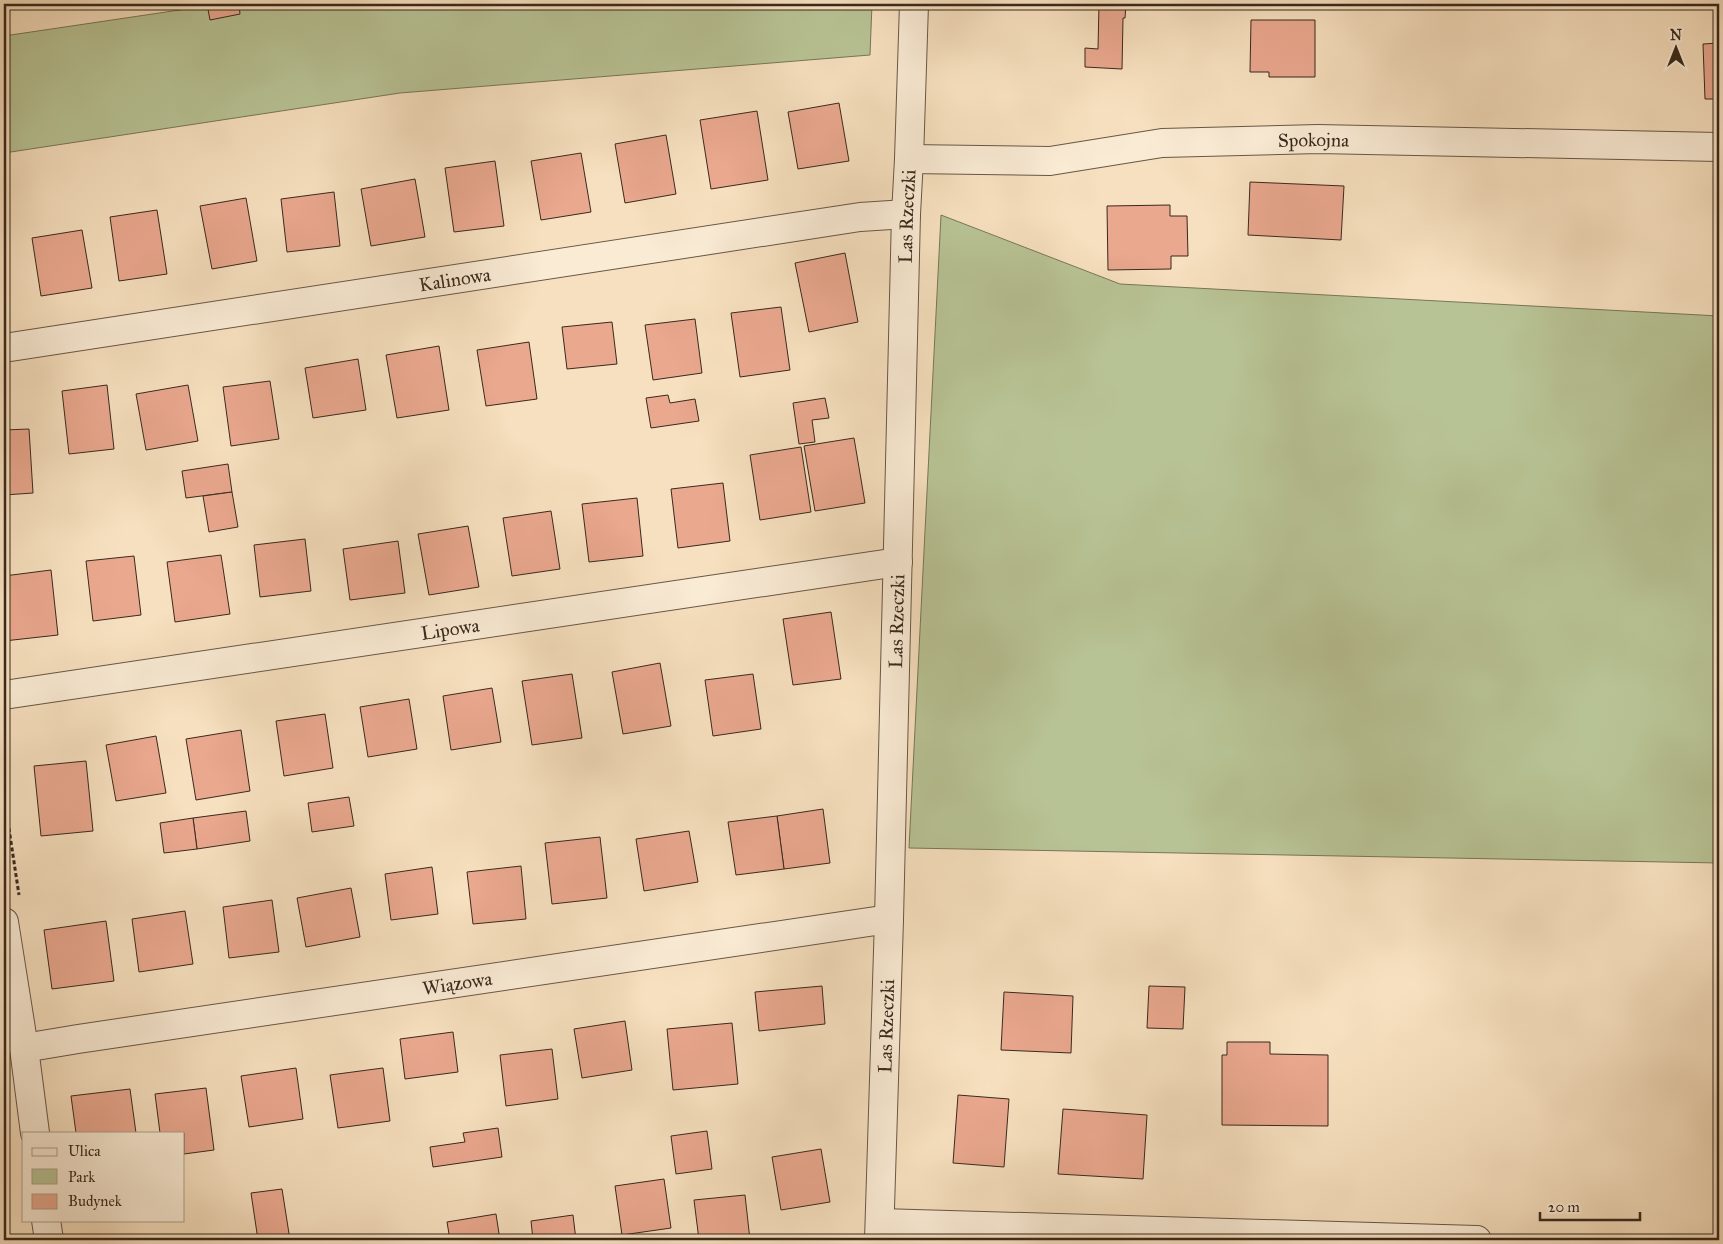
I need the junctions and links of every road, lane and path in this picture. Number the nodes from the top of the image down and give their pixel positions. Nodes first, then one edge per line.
1 (914, 4) edge
2 (1719, 147) edge
3 (909, 159) junction
4 (906, 214) junction
5 (4, 348) edge
6 (898, 562) junction
7 (4, 695) edge
8 (889, 919) junction
9 (4, 922) edge
10 (24, 1048) junction
11 (35, 1132) edge
12 (46, 1222) edge
13 (880, 1231) edge
14 (49, 1240) edge
15 (1477, 1240) edge

1 - 3 street, Las Rzeczki
2 - 3 street, Spokojna
3 - 4 street, Las Rzeczki
4 - 5 street, Kalinowa
4 - 6 street, Las Rzeczki
6 - 7 street, Lipowa
6 - 8 street, Las Rzeczki
8 - 10 street, Wiązowa
8 - 13 street, Las Rzeczki
9 - 10 street
10 - 11 street
12 - 14 street
13 - 15 street

